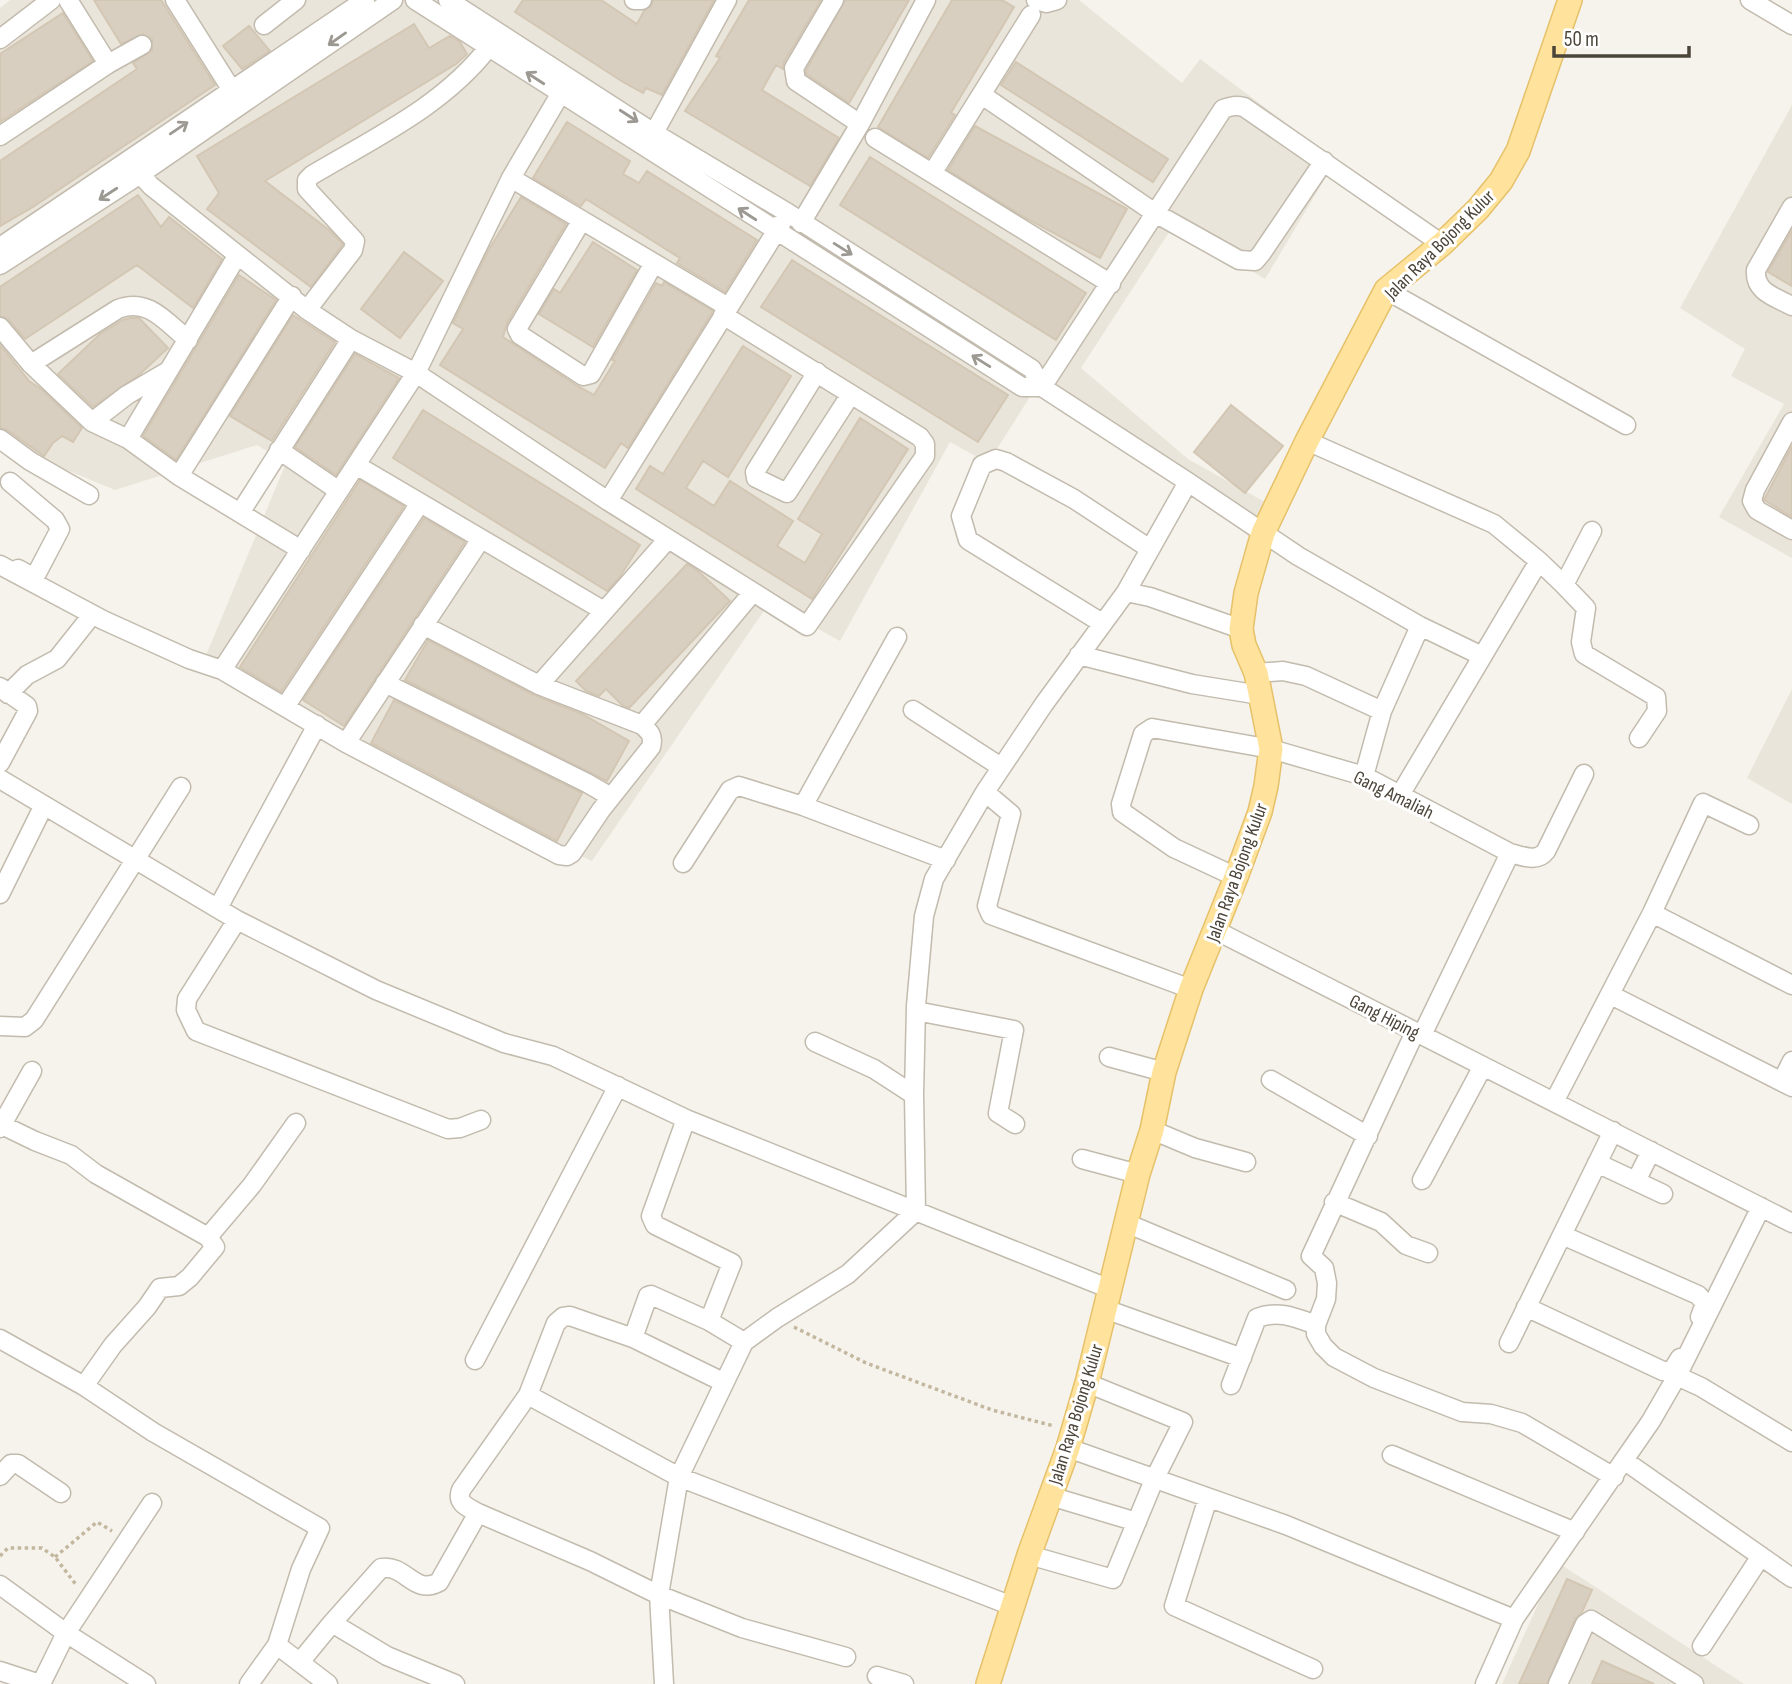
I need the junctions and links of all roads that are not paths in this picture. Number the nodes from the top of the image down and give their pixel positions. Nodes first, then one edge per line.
1 (51, 0) edge
2 (68, 0) edge
3 (175, 0) edge
4 (296, 0) edge
5 (365, 0) edge
6 (393, 0) edge
7 (402, 0) edge
8 (415, 0) edge
9 (448, 0) edge
10 (634, 0) edge
11 (642, 0) edge
12 (727, 0) edge
13 (834, 0) edge
14 (926, 0) edge
15 (1058, 0) edge
16 (1570, 0) edge
17 (1750, 0) edge
18 (1034, 7) edge
19 (264, 25) dead end
20 (1792, 25) edge
21 (0, 39) edge
22 (142, 45) dead end
23 (488, 48) junction
24 (108, 64) junction
25 (570, 79) junction
26 (233, 92) junction
27 (559, 94) junction
28 (982, 95) junction
29 (860, 124) junction
30 (0, 136) edge
31 (875, 138) dead end
32 (650, 141) junction
33 (1324, 161) junction
34 (134, 168) junction
35 (933, 172) junction
36 (511, 178) junction
37 (1792, 206) edge
38 (1155, 213) junction
39 (795, 218) junction
40 (582, 220) junction
41 (775, 232) junction
42 (1442, 244) junction
43 (0, 247) edge
44 (237, 256) junction
45 (654, 263) junction
46 (0, 265) edge
47 (1111, 284) junction
48 (1386, 290) junction
49 (292, 296) junction
50 (1792, 306) edge
51 (307, 310) junction
52 (725, 311) junction
53 (0, 327) edge
54 (351, 339) junction
55 (188, 340) junction
56 (31, 364) junction
57 (169, 370) junction
58 (817, 372) junction
59 (416, 373) junction
60 (1042, 387) junction
61 (851, 394) junction
62 (92, 422) junction
63 (1792, 422) edge
64 (1626, 425) dead end
65 (0, 439) edge
66 (128, 439) junction
67 (1307, 441) junction
68 (279, 450) junction
69 (356, 466) junction
70 (179, 475) junction
71 (10, 482) dead end
72 (1188, 482) junction
73 (339, 491) junction
74 (89, 495) dead end
75 (608, 501) junction
76 (420, 503) junction
77 (240, 513) junction
78 (1792, 530) edge
79 (1592, 531) dead end
80 (1263, 533) junction
81 (481, 539) junction
82 (668, 539) junction
83 (1150, 549) junction
84 (301, 550) junction
85 (0, 558) edge
86 (1539, 561) junction
87 (0, 565) edge
88 (1563, 585) junction
89 (753, 592) junction
90 (1126, 592) junction
91 (604, 611) junction
92 (92, 615) junction
93 (1102, 623) junction
94 (423, 625) junction
95 (1420, 626) junction
96 (1241, 629) junction
97 (897, 637) dead end
98 (1079, 655) junction
99 (1482, 656) junction
100 (222, 670) junction
101 (385, 683) junction
102 (1258, 684) junction
103 (539, 685) junction
104 (4, 690) edge
105 (285, 708) junction
106 (913, 710) dead end
107 (1382, 711) junction
108 (317, 725) junction
109 (642, 725) junction
110 (1639, 738) dead end
111 (346, 743) junction
112 (1270, 749) junction
113 (0, 763) edge
114 (1001, 767) junction
115 (1584, 774) dead end
116 (1364, 776) junction
117 (0, 779) edge
118 (181, 788) dead end
119 (985, 792) junction
120 (1400, 795) junction
121 (611, 797) junction
122 (44, 805) junction
123 (803, 806) junction
124 (1749, 825) dead end
125 (1510, 853) junction
126 (135, 859) junction
127 (946, 860) junction
128 (683, 863) dead end
129 (1237, 877) junction
130 (0, 894) edge
131 (218, 908) junction
132 (1652, 913) junction
133 (237, 920) junction
134 (1215, 930) junction
135 (1792, 985) edge
136 (1191, 989) junction
137 (1611, 995) junction
138 (916, 1011) junction
139 (0, 1026) edge
140 (1418, 1033) junction
141 (815, 1042) dead end
142 (1108, 1057) dead end
143 (1792, 1061) edge
144 (1483, 1066) junction
145 (32, 1071) dead end
146 (1164, 1072) junction
147 (1271, 1080) dead end
148 (1787, 1084) edge
149 (618, 1086) junction
150 (914, 1094) junction
151 (1554, 1102) junction
152 (687, 1119) junction
153 (481, 1120) dead end
154 (296, 1123) dead end
155 (1015, 1124) dead end
156 (1, 1127) edge
157 (1152, 1130) junction
158 (1614, 1131) junction
159 (1368, 1136) junction
160 (1651, 1151) junction
161 (1082, 1159) dead end
162 (1246, 1162) dead end
163 (1598, 1163) junction
164 (1138, 1174) junction
165 (1422, 1180) dead end
166 (1636, 1181) junction
167 (1663, 1194) dead end
168 (1334, 1202) junction
169 (1761, 1207) junction
170 (916, 1211) junction
171 (1126, 1223) junction
172 (1792, 1223) edge
173 (1562, 1235) junction
174 (208, 1237) junction
175 (1428, 1253) dead end
176 (1286, 1290) dead end
177 (1108, 1299) junction
178 (1526, 1307) junction
179 (709, 1321) junction
180 (1316, 1325) junction
181 (633, 1338) junction
182 (0, 1339) edge
183 (744, 1342) junction
184 (1509, 1343) dead end
185 (1242, 1358) junction
186 (475, 1360) dead end
187 (1677, 1376) junction
188 (723, 1382) junction
189 (1087, 1382) junction
190 (1231, 1385) dead end
191 (84, 1386) junction
192 (528, 1395) junction
193 (1070, 1440) junction
194 (1792, 1442) edge
195 (1392, 1455) dead end
196 (1625, 1461) junction
197 (0, 1476) edge
198 (680, 1477) junction
199 (1614, 1477) junction
200 (1154, 1480) junction
201 (61, 1493) dead end
202 (1050, 1496) junction
203 (1208, 1498) junction
204 (152, 1503) dead end
205 (478, 1513) junction
206 (1137, 1522) junction
207 (1575, 1532) junction
208 (1029, 1555) junction
209 (1760, 1556) junction
210 (1792, 1578) edge
211 (0, 1585) edge
212 (659, 1595) junction
213 (1012, 1606) junction
214 (1514, 1619) junction
215 (332, 1623) junction
216 (66, 1633) junction
217 (277, 1645) junction
218 (1702, 1646) dead end
219 (846, 1657) dead end
220 (300, 1662) junction
221 (1313, 1670) dead end
222 (0, 1671) edge
223 (877, 1675) dead end
224 (1690, 1683) edge
225 (41, 1684) edge
226 (146, 1684) edge
227 (249, 1684) edge
228 (328, 1684) edge
229 (455, 1684) edge
230 (664, 1684) edge
231 (904, 1684) edge
232 (988, 1684) edge
233 (1485, 1684) edge
234 (1558, 1684) edge

1 - 21 street
2 - 24 street
3 - 26 street
4 - 19 street
5 - 26 street
6 -> 34 street
7 - 8 street
8 - 23 street
9 - 25 street
10 - 11 street
12 - 32 street
13 - 29 street
14 - 29 street
15 - 18 street
16 - 42 main road, Jalan Raya Bojong Kulur
17 - 20 street
18 - 28 street
22 - 24 street
27 -> 23 street
23 - 51 street
24 - 30 street
25 - 27 street
25 -> 32 street
34 -> 26 street
27 - 32 street
27 - 36 street
28 - 35 street
28 - 38 street
29 - 39 street
31 - 35 street
32 - 39 street
41 -> 32 street
33 - 38 street
33 - 38 street
33 - 42 street
34 - 43 street
34 - 44 street
34 -> 46 street
35 - 47 street
36 - 40 street
36 - 59 street
37 - 50 street
38 - 47 street
39 - 41 street
39 -> 60 street
40 - 45 street
40 - 45 street
41 - 52 street
60 -> 41 street
42 - 48 main road, Jalan Raya Bojong Kulur
44 - 49 street
44 - 55 street
45 - 52 street
47 - 60 street
48 - 64 street
48 - 67 main road, Jalan Raya Bojong Kulur
49 - 51 street
49 - 70 street
51 - 54 street
52 - 58 street
52 - 75 street
53 - 56 street
54 - 59 street
54 - 68 street
55 - 56 street
55 - 57 street
56 - 62 street
57 - 62 street
57 - 66 street
58 - 61 street
58 - 61 street
59 - 69 street
59 - 75 street
60 - 72 street
61 - 89 street
62 - 66 street
63 - 78 street
65 - 74 street
66 - 70 street
67 - 80 main road, Jalan Raya Bojong Kulur
67 - 86 street
68 - 73 street
68 - 77 street
69 - 73 street
69 - 76 street
70 - 77 street
71 - 85 street
72 - 80 street
72 - 83 street
73 - 84 street
75 - 82 street
76 - 81 street
76 - 105 street
77 - 84 street
79 - 88 street
80 - 95 street
80 - 96 main road, Jalan Raya Bojong Kulur
81 - 91 street
81 - 94 street
82 - 89 street
82 - 91 street
83 - 90 street
83 - 93 street
84 - 100 street
86 - 88 street
86 - 99 street
87 - 92 street
88 - 110 street
89 - 109 street
90 - 93 street
90 - 96 street
91 - 103 street
92 - 100 street
92 - 104 street
93 - 98 street
94 - 101 street
94 - 103 street
95 - 99 street
95 - 107 street
96 - 102 main road, Jalan Raya Bojong Kulur
97 - 123 street
98 - 102 street
98 - 114 street
99 - 120 street
100 - 105 street
101 - 111 street
101 - 121 street
102 - 107 street
102 - 112 main road, Jalan Raya Bojong Kulur
103 - 109 street
104 - 113 street
105 - 108 street
106 - 114 street
107 - 116 street
108 - 111 street
108 - 131 street
109 - 121 street
111 - 121 street
112 - 116 street, Gang Amaliah
112 - 129 main road, Jalan Raya Bojong Kulur
112 - 129 street, Gang Amaliah
114 - 119 street
115 - 125 street
116 - 120 street, Gang Amaliah
117 - 122 street
118 - 126 street
119 - 127 street
119 - 136 street
120 - 125 street, Gang Amaliah
122 - 126 street
122 - 130 street
123 - 127 street
123 - 128 street
124 - 132 street
125 - 140 street
126 - 131 street
126 - 139 street
127 - 138 street
129 - 134 main road, Jalan Raya Bojong Kulur
131 - 133 street
132 - 135 street
132 - 137 street
133 - 149 street
133 - 153 street
134 - 136 main road, Jalan Raya Bojong Kulur
134 - 140 street, Gang Hiping
136 - 146 main road, Jalan Raya Bojong Kulur
137 - 148 street
137 - 151 street
138 - 150 street
138 - 155 street
140 - 144 street, Gang Hiping
140 - 159 street
141 - 150 street
142 - 146 street
143 - 148 street
144 - 151 street, Gang Hiping
144 - 165 street
145 - 156 street
146 - 157 main road, Jalan Raya Bojong Kulur
147 - 159 street
149 - 152 street
149 - 186 street
150 - 170 street
151 - 158 street, Gang Hiping
152 - 170 street
152 - 179 street
154 - 174 street
156 - 174 street
157 - 162 street
157 - 164 main road, Jalan Raya Bojong Kulur
158 - 160 street, Gang Hiping
158 - 163 street
159 - 168 street
160 - 166 street
160 - 169 street, Gang Hiping
161 - 164 street
163 - 166 street
163 - 173 street
164 - 171 main road, Jalan Raya Bojong Kulur
166 - 167 street
168 - 175 street
168 - 180 street
169 - 172 street, Gang Hiping
169 - 187 street
170 - 177 street
170 - 183 street
171 - 176 street
171 - 177 main road, Jalan Raya Bojong Kulur
173 - 178 street
173 - 178 street
174 - 191 street
177 - 185 street
177 - 189 main road, Jalan Raya Bojong Kulur
178 - 184 street
179 - 181 street
179 - 183 street
180 - 185 street
180 - 199 street
181 - 188 street
181 - 192 street
182 - 191 street
183 - 188 street
185 - 190 street
187 - 194 street
187 - 196 street
188 - 198 street
189 - 193 main road, Jalan Raya Bojong Kulur
189 - 200 street
191 - 217 street
192 - 198 street
192 - 205 street
193 - 200 street
193 - 202 main road, Jalan Raya Bojong Kulur
195 - 207 street
196 - 199 street
196 - 209 street
197 - 201 street
198 - 212 street
198 - 213 street
199 - 207 street
200 - 203 street
200 - 206 street
202 - 206 street
202 - 208 main road, Jalan Raya Bojong Kulur
203 - 214 street
203 - 221 street
204 - 216 street
205 - 212 street
205 - 215 street
206 - 208 street
207 - 214 street
208 - 213 main road, Jalan Raya Bojong Kulur
209 - 210 street
209 - 218 street
211 - 216 street
212 - 219 street
212 - 230 street
213 - 232 main road, Jalan Raya Bojong Kulur
214 - 233 street
215 - 220 street
215 - 229 street
216 - 225 street
216 - 226 street
217 - 220 street
217 - 227 street
220 - 228 street
222 - 225 street
223 - 231 street
224 - 234 street

